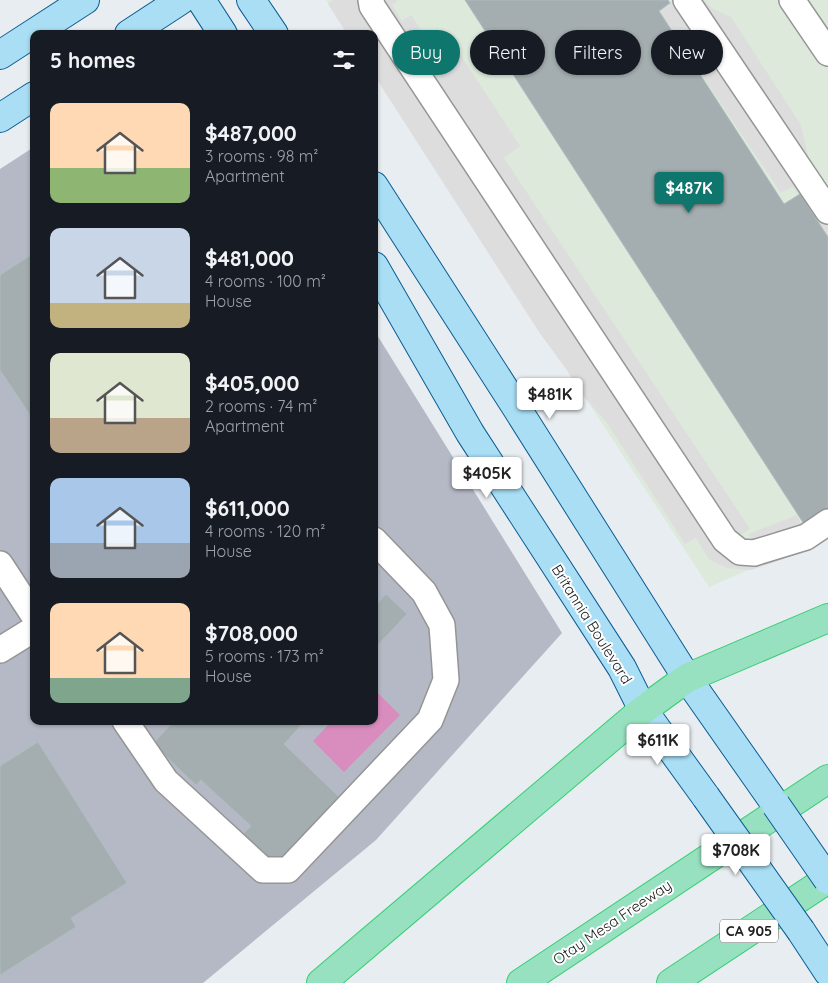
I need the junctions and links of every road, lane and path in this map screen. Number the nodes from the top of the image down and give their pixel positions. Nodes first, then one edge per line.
1 (85, 0) edge
2 (181, 0) edge
3 (201, 0) edge
4 (251, 0) edge
5 (371, 0) edge
6 (686, 0) edge
7 (792, 0) edge
8 (39, 30) edge
9 (135, 30) edge
10 (221, 30) edge
11 (271, 30) edge
12 (30, 36) edge
13 (828, 53) edge
14 (0, 55) edge
15 (30, 99) edge
16 (0, 118) edge
17 (378, 192) edge
18 (828, 211) edge
19 (378, 273) edge
20 (828, 522) edge
21 (378, 544) edge
22 (0, 564) edge
23 (30, 610) edge
24 (828, 618) edge
25 (30, 631) edge
26 (0, 650) edge
27 (687, 678) junction
28 (643, 710) junction
29 (128, 725) edge
30 (828, 779) edge
31 (828, 879) edge
32 (824, 965) edge
33 (320, 983) edge
34 (521, 983) edge
35 (671, 983) edge

1 - 8 main road
2 - 9 main road
3 - 10 main road
4 - 11 main road
5 - 20 street
6 - 18 street
7 - 13 street
12 - 14 main road
15 - 16 main road
17 - 27 main road
19 - 28 main road, Britannia Boulevard
21 - 29 street
22 - 23 street
24 - 27 highway
25 - 26 street
27 - 28 highway
27 - 31 main road, bridge
28 - 32 main road, Britannia Boulevard, bridge
28 - 33 highway
30 - 34 highway, Otay Mesa Freeway
31 - 35 highway, CA 905

